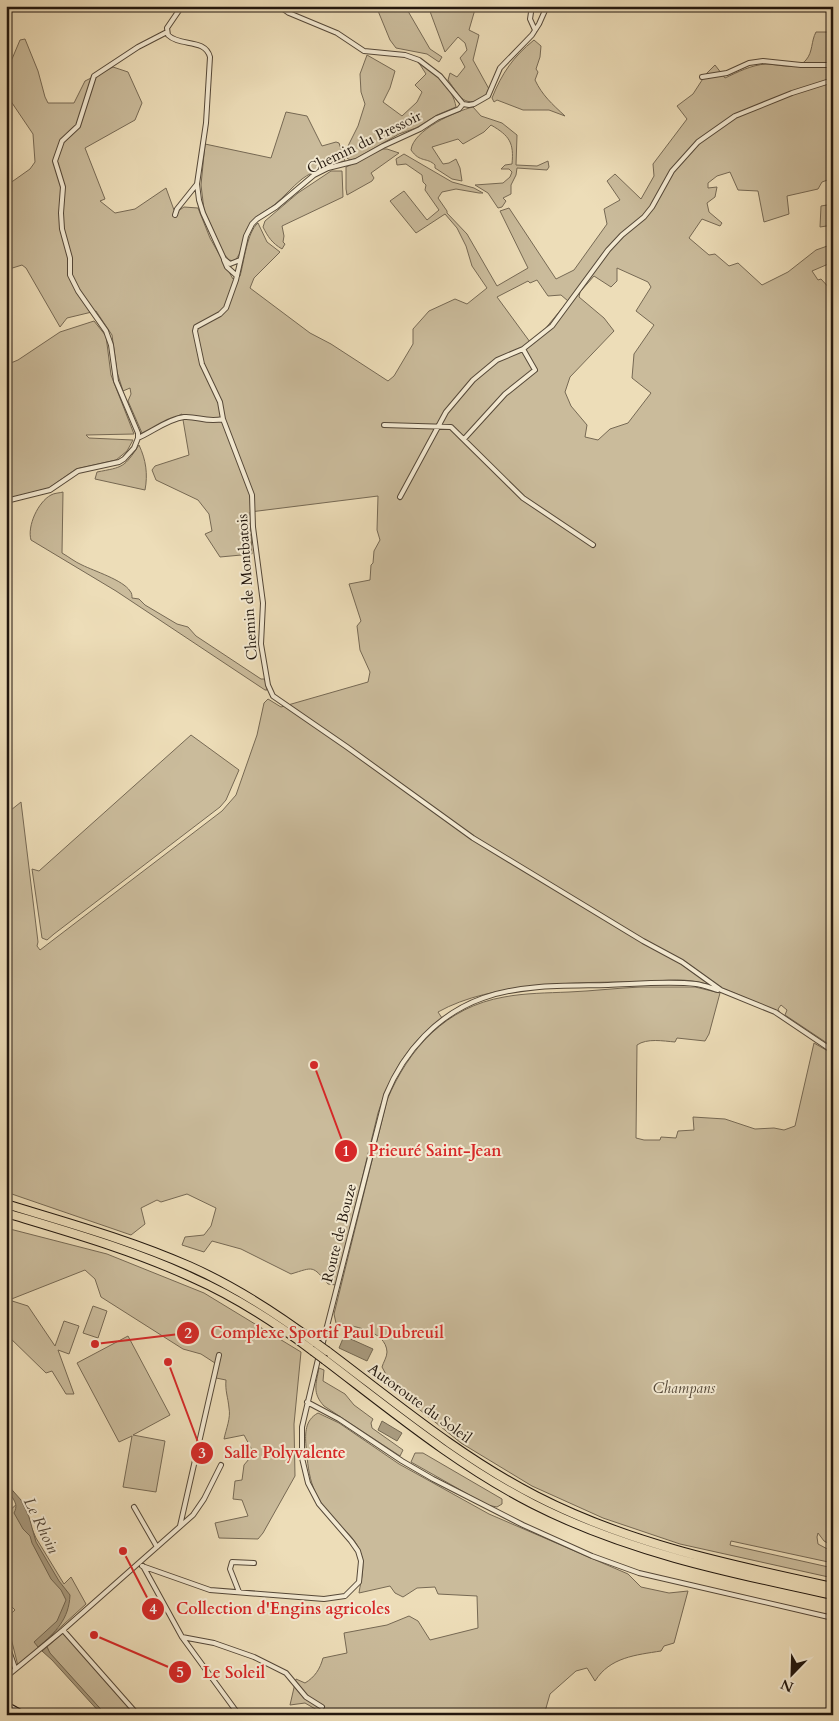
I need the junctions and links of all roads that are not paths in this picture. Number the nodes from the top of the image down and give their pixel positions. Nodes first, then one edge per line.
1 (182, 6) edge
2 (279, 6) edge
3 (532, 6) edge
4 (547, 6) edge
5 (536, 30) junction
6 (167, 32) junction
7 (833, 65) edge
8 (702, 78) dead end
9 (833, 80) edge
10 (463, 104) junction
11 (197, 184) junction
12 (175, 215) dead end
13 (224, 259) junction
14 (240, 260) junction
15 (236, 278) junction
16 (196, 327) joint
17 (523, 349) junction
18 (223, 419) junction
19 (384, 425) dead end
20 (438, 426) junction
21 (138, 438) junction
22 (464, 439) junction
23 (400, 497) dead end
24 (6, 501) edge
25 (593, 545) dead end
26 (720, 990) junction
27 (833, 1051) edge
28 (6, 1204) edge
29 (6, 1213) edge
30 (219, 1354) dead end
31 (307, 1402) junction
32 (222, 1465) dead end
33 (134, 1507) dead end
34 (180, 1526) junction
35 (157, 1547) junction
36 (254, 1563) dead end
37 (141, 1564) junction
38 (833, 1586) edge
39 (239, 1592) junction
40 (833, 1595) edge
41 (833, 1618) edge
42 (63, 1630) junction
43 (182, 1637) junction
44 (6, 1642) edge
45 (16, 1668) junction
46 (6, 1676) edge
47 (6, 1705) edge
48 (322, 1707) dead end
49 (24, 1715) edge
50 (138, 1715) edge
51 (239, 1715) edge

1 - 6 street
2 - 10 street
3 - 5 street
4 - 5 street, Chemin du Pressoir
5 - 10 street, Chemin du Pressoir
6 - 11 street
6 - 21 street
7 - 8 street
9 - 17 street
10 - 14 street, Chemin du Pressoir
11 - 12 street
11 - 13 street
13 - 14 street
13 - 15 street
14 - 15 street, Chemin du Pressoir
15 - 16 street, Chemin du Pressoir
16 - 18 street, Chemin de Montbatois
17 - 20 street
17 - 22 street
18 - 21 street
18 - 26 street, Chemin de Montbatois
19 - 20 street
20 - 22 street
20 - 23 street
21 - 24 street
22 - 25 street
26 - 27 street
26 - 31 street, Route de Bouze
28 - 38 highway, Autoroute du Soleil, bridge
29 - 40 highway, Autoroute du Soleil, bridge
30 - 34 street
31 - 39 street, Route de Bouze
31 - 41 street
32 - 34 street
33 - 35 street
34 - 35 street
35 - 37 street
36 - 39 street
37 - 39 street, Route de Bouze
37 - 42 street
37 - 43 street
42 - 45 street
42 - 50 street
43 - 48 street
43 - 51 street
44 - 45 street
45 - 46 street
47 - 49 street

